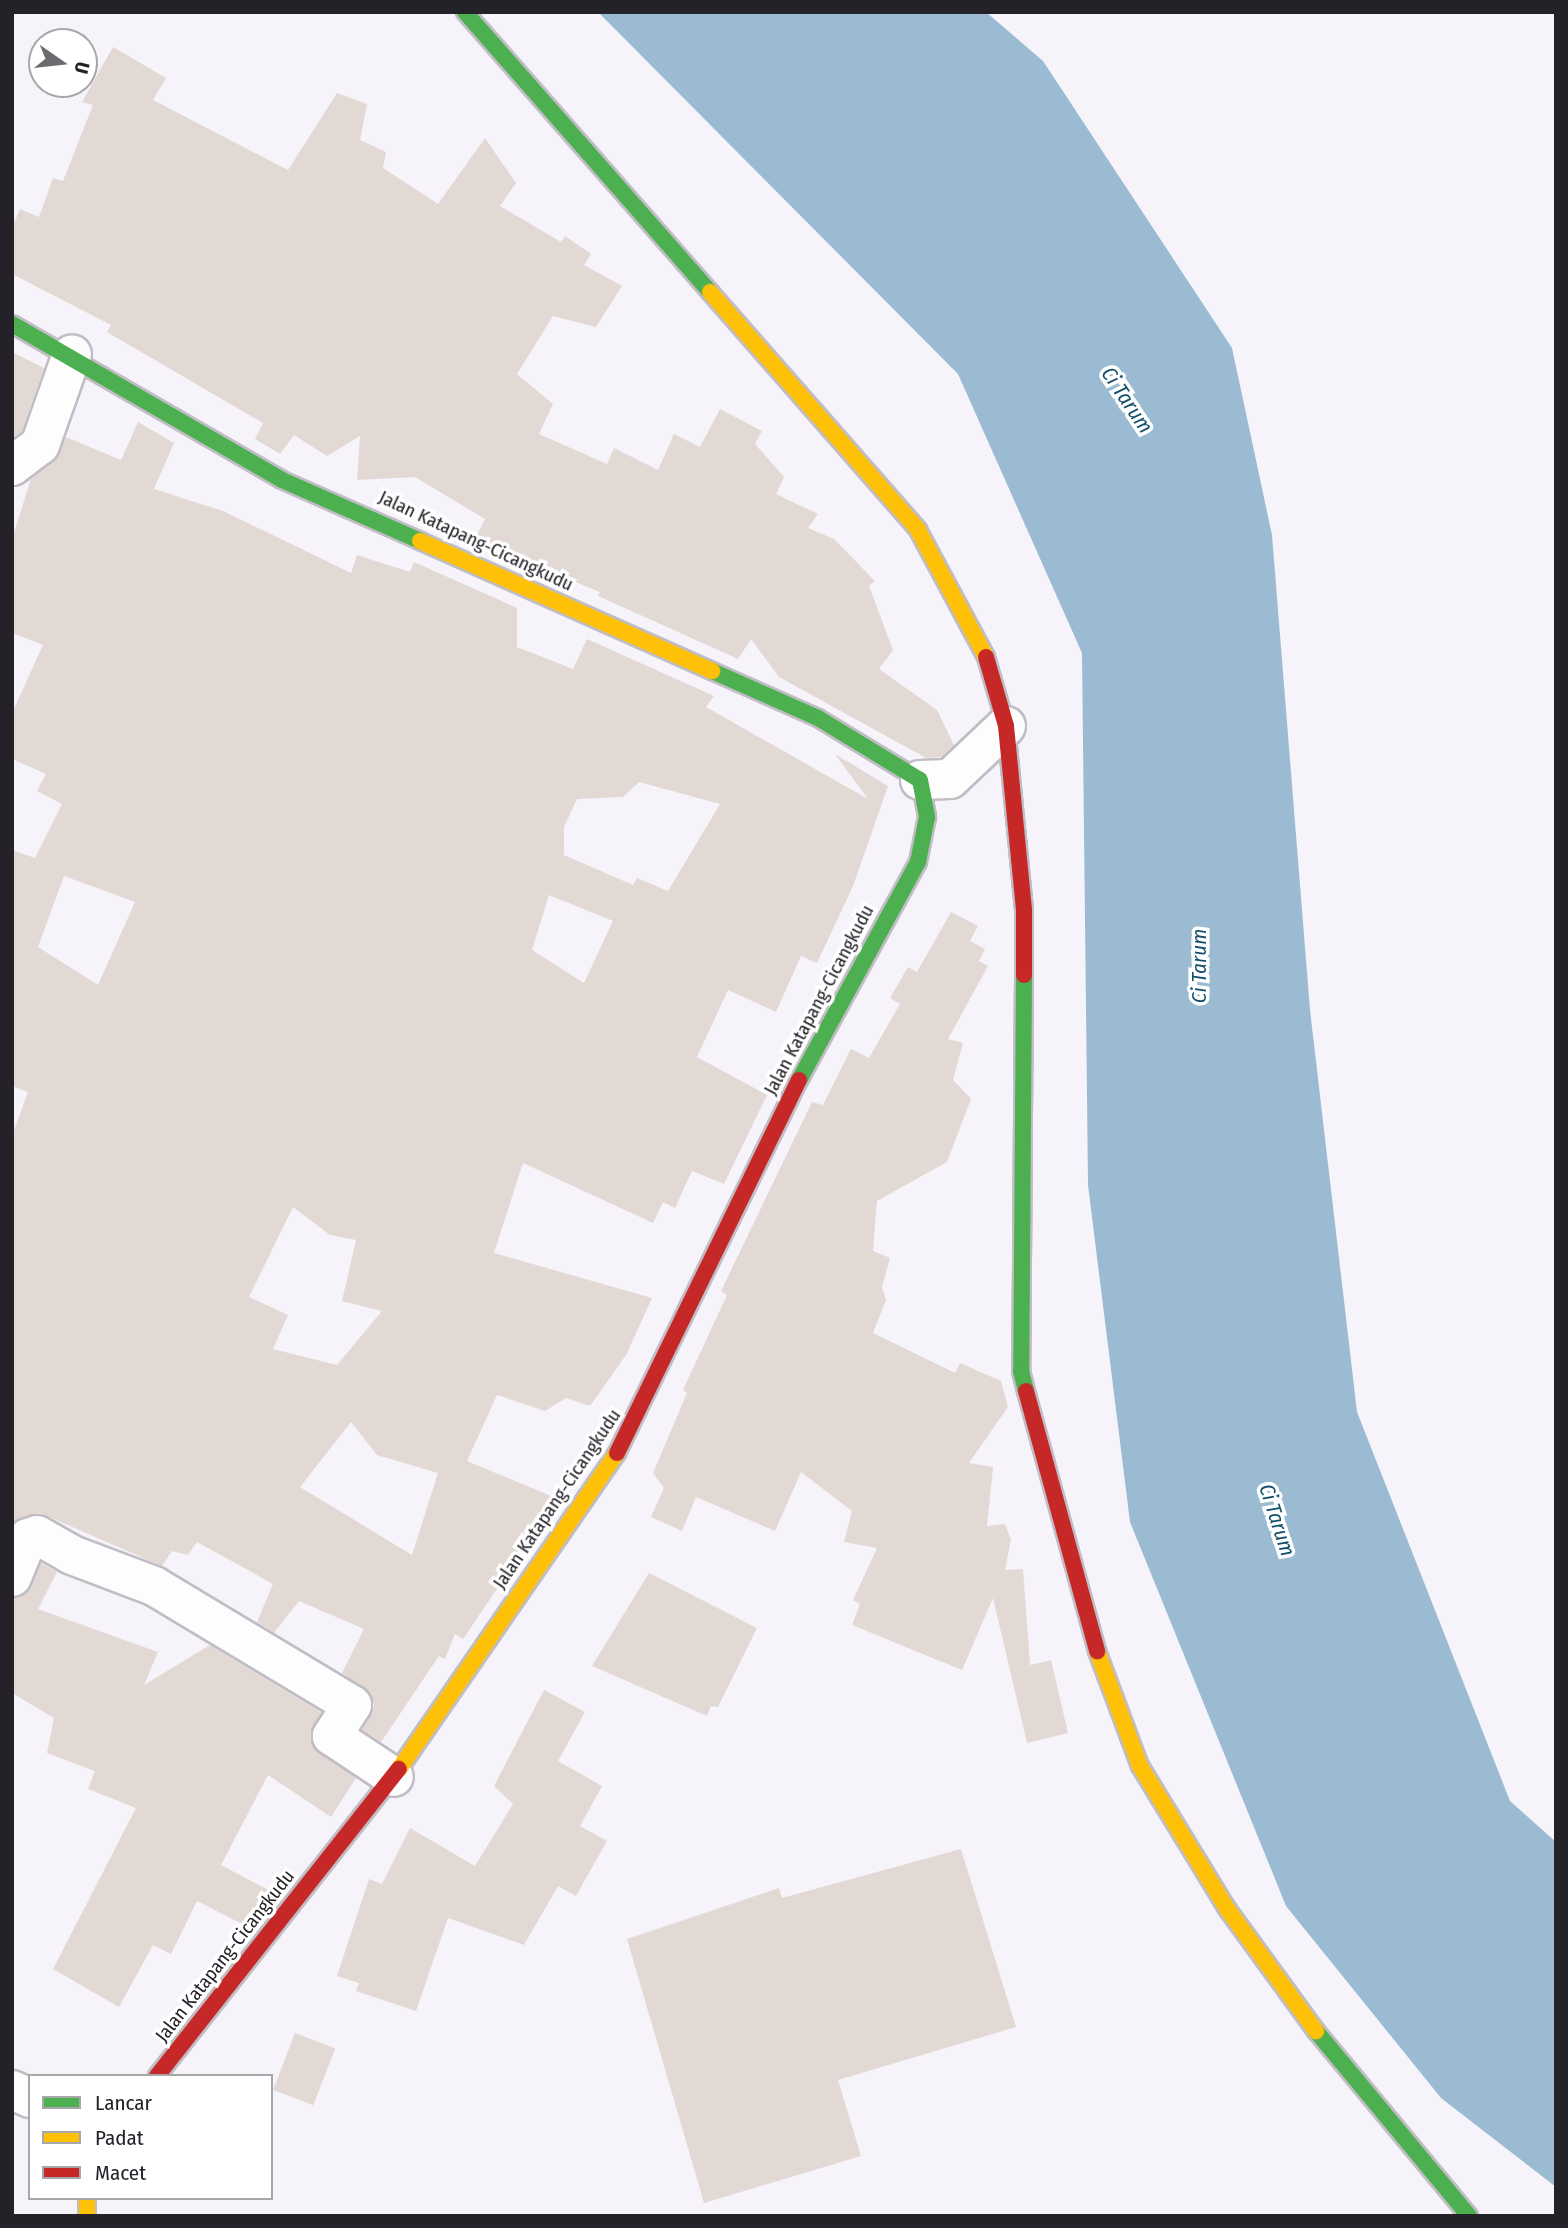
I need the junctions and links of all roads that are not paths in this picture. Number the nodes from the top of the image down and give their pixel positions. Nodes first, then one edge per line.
1 (465, 12) edge
2 (12, 324) edge
3 (72, 354) junction
4 (12, 466) edge
5 (1006, 726) junction
6 (920, 780) junction
7 (12, 1577) edge
8 (394, 1777) junction
9 (159, 2074) edge
10 (1469, 2216) edge

1 - 5 street
2 - 3 street, Jalan Katapang-Cicangkudu
3 - 4 street
3 - 6 street, Jalan Katapang-Cicangkudu
5 - 6 street
5 - 10 street
6 - 8 street, Jalan Katapang-Cicangkudu
7 - 8 street
8 - 9 street, Jalan Katapang-Cicangkudu

